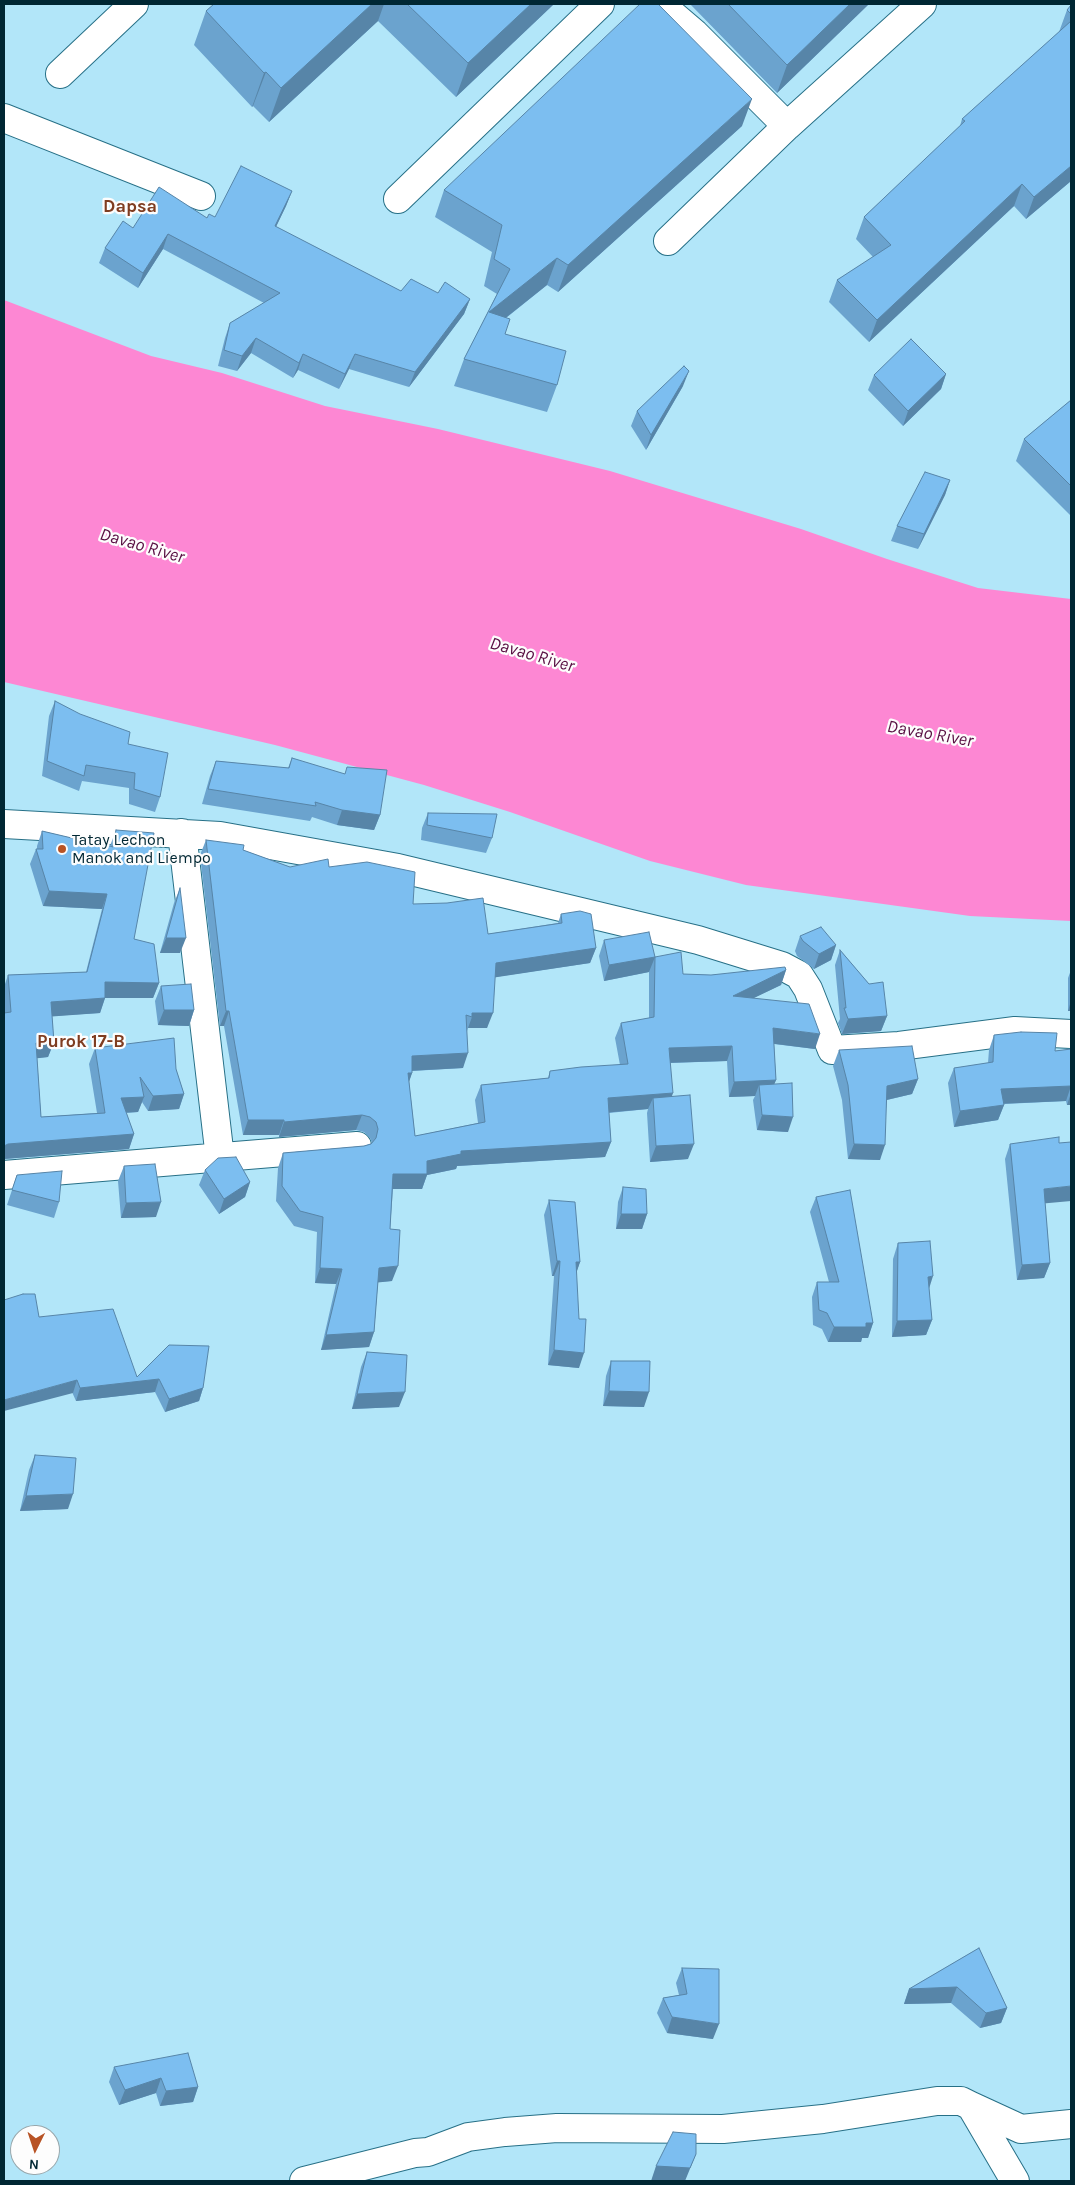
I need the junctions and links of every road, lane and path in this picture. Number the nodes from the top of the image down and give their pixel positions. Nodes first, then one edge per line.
1 (134, 4) edge
2 (600, 4) edge
3 (660, 4) edge
4 (922, 4) edge
5 (60, 74) dead end
6 (4, 118) edge
7 (787, 126) junction
8 (201, 196) dead end
9 (398, 200) dead end
10 (668, 241) dead end
11 (4, 824) edge
12 (182, 833) junction
13 (1071, 1034) edge
14 (357, 1146) edge
15 (220, 1158) junction
16 (4, 1175) edge
17 (971, 2106) junction
18 (1071, 2124) edge
19 (304, 2181) edge
20 (1015, 2181) edge

1 - 5 street
2 - 9 street
3 - 7 street
4 - 7 street
6 - 8 street
7 - 10 street
11 - 12 street
12 - 13 street
12 - 15 street
14 - 15 street
15 - 16 street
17 - 18 street
17 - 19 street
17 - 20 street

